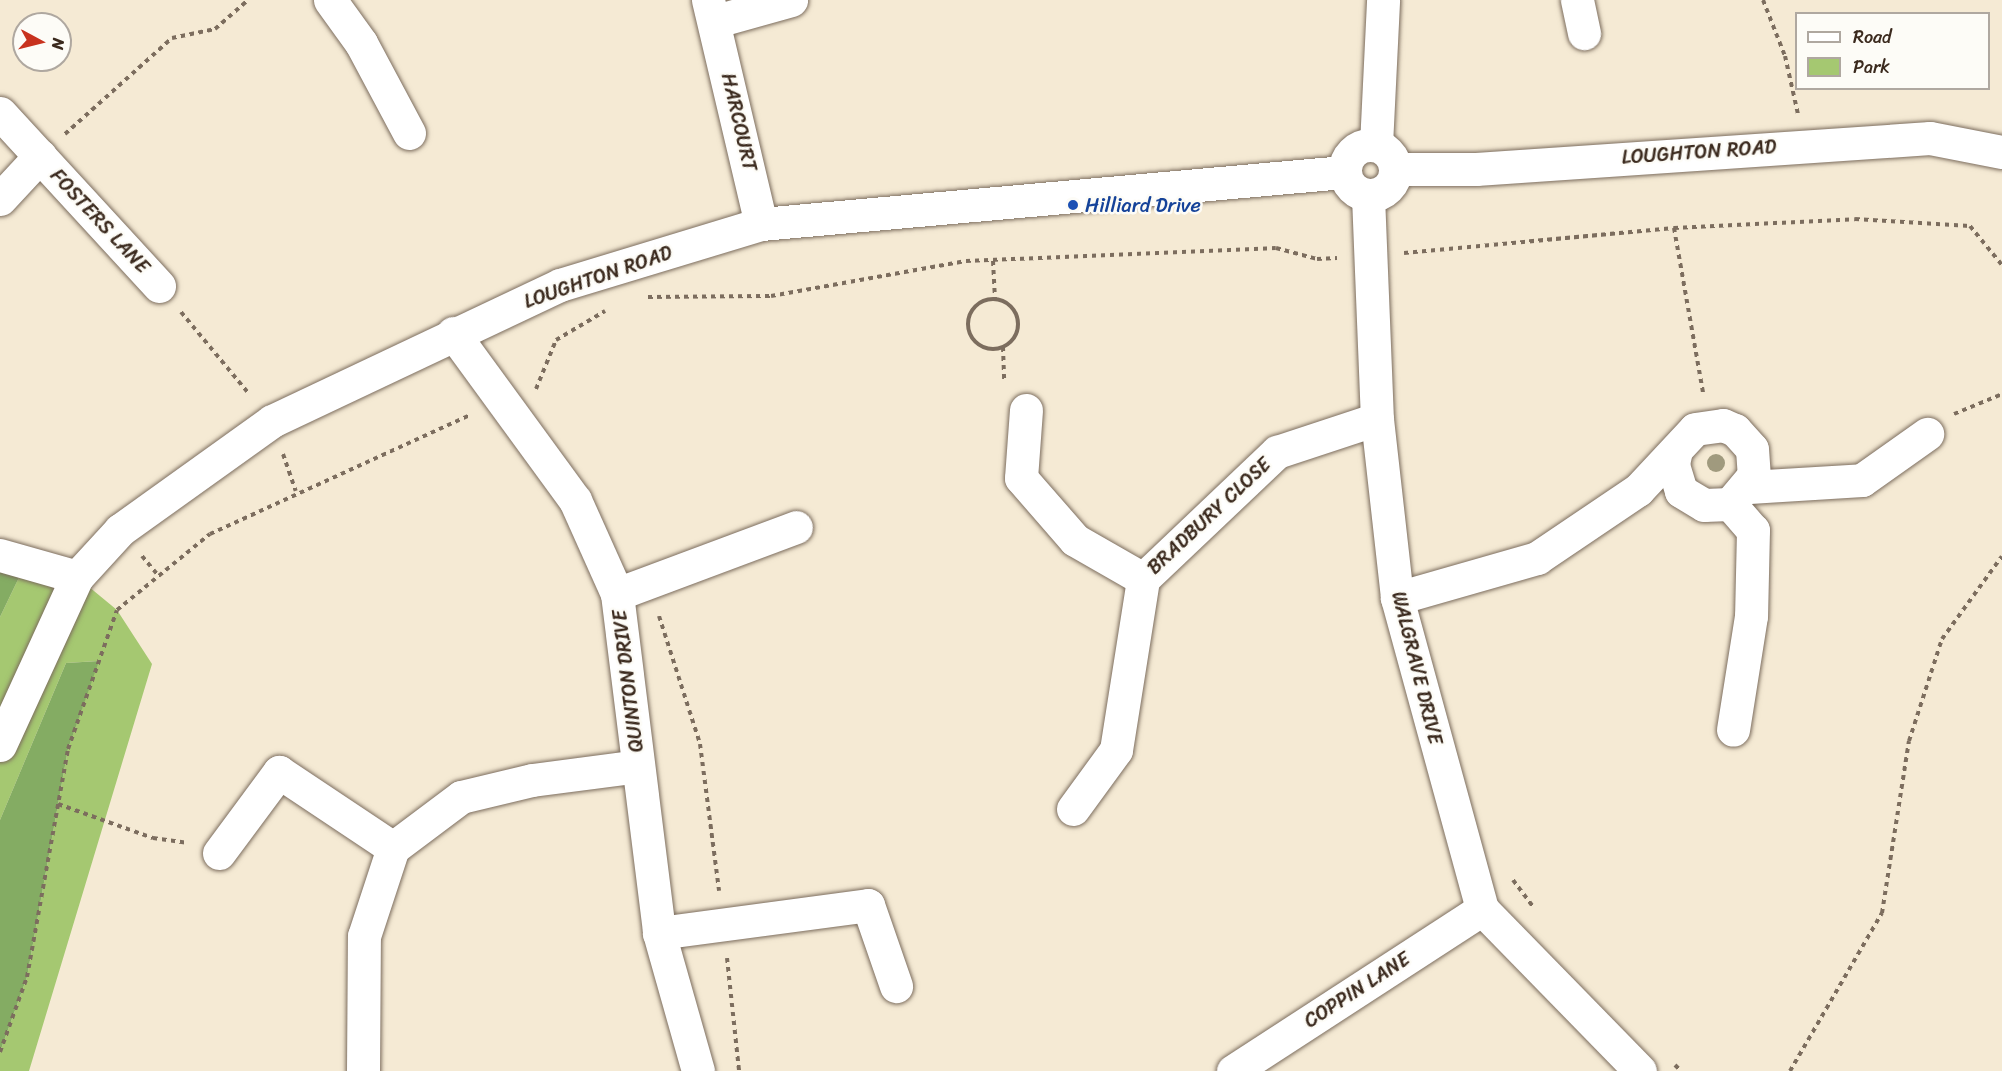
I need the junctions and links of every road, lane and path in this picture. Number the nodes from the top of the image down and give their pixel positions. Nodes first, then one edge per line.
1 (248, 0) edge
2 (330, 0) edge
3 (791, 0) edge
4 (1383, 0) edge
5 (1577, 0) edge
6 (1763, 0) edge
7 (712, 10) edge
8 (1584, 33) dead end
9 (0, 113) edge
10 (409, 133) dead end
11 (1804, 144) junction
12 (2002, 150) edge
13 (40, 156) junction
14 (1385, 157) junction
15 (1344, 172) junction
16 (1368, 196) junction
17 (0, 200) edge
18 (761, 224) junction
19 (1674, 228) junction
20 (1414, 252) junction
21 (1366, 257) junction
22 (1407, 260) dead end
23 (993, 261) junction
24 (2002, 265) edge
25 (159, 286) joint
26 (638, 297) dead end
27 (994, 299) junction
28 (616, 304) dead end
29 (453, 333) junction
30 (2002, 394) edge
31 (499, 403) junction
32 (1026, 410) dead end
33 (1377, 419) junction
34 (272, 422) junction
35 (1708, 425) junction
36 (1927, 434) joint
37 (1676, 450) junction
38 (1638, 490) junction
39 (296, 491) junction
40 (1739, 495) junction
41 (1692, 500) junction
42 (795, 527) dead end
43 (0, 555) edge
44 (2002, 556) edge
45 (76, 577) junction
46 (1143, 579) junction
47 (617, 594) junction
48 (1397, 598) junction
49 (1733, 730) dead end
50 (0, 745) edge
51 (638, 766) junction
52 (58, 804) junction
53 (1073, 809) dead end
54 (393, 848) junction
55 (219, 853) joint
56 (1508, 871) dead end
57 (1482, 909) junction
58 (1539, 915) dead end
59 (659, 933) junction
60 (896, 986) dead end
61 (0, 1052) edge
62 (1673, 1062) dead end
63 (363, 1071) edge
64 (698, 1071) edge
65 (1233, 1071) edge
66 (1640, 1071) edge
67 (1681, 1071) edge
68 (1790, 1071) edge

1 - 13 path
2 - 10 street
3 - 7 street, HARCOURT
4 - 14 street
5 - 8 street
6 - 11 path
7 - 18 street, HARCOURT
9 - 13 street, FOSTERS LANE
11 - 12 street, LOUGHTON ROAD
11 - 14 street, LOUGHTON ROAD
13 - 17 street, FOSTERS LANE
13 - 25 street, FOSTERS LANE
14 - 15 street
14 - 16 street
15 - 16 street
15 - 18 street, LOUGHTON ROAD
16 - 21 street, WALGRAVE DRIVE
18 - 29 street, LOUGHTON ROAD
19 - 20 path
19 - 24 path
19 - 35 path
20 - 21 path
20 - 22 path
21 - 23 path
21 - 33 street, WALGRAVE DRIVE
23 - 26 path
23 - 27 path
25 - 34 path
27 - 27 path
28 - 31 path
29 - 31 street, QUINTON DRIVE
29 - 34 street, LOUGHTON ROAD
30 - 36 path
31 - 39 path
31 - 47 street, QUINTON DRIVE
32 - 46 street, BRADBURY CLOSE
33 - 46 street, BRADBURY CLOSE
33 - 48 street, WALGRAVE DRIVE
34 - 39 path
34 - 45 street, LOUGHTON ROAD
35 - 37 street
35 - 40 street
36 - 40 street
37 - 38 street
37 - 41 street
38 - 41 street
38 - 48 street
39 - 52 path
40 - 41 street
40 - 49 street
42 - 47 street
43 - 45 street
44 - 68 path
45 - 50 street, LOUGHTON ROAD
46 - 53 street, BRADBURY CLOSE
47 - 51 street, QUINTON DRIVE
48 - 57 street, WALGRAVE DRIVE
51 - 54 street
51 - 59 street, QUINTON DRIVE
52 - 55 path
52 - 61 path
54 - 55 street
54 - 63 street
56 - 58 path
57 - 65 street, COPPIN LANE
57 - 66 street, WALGRAVE DRIVE
59 - 60 street
59 - 64 street, QUINTON DRIVE
62 - 67 path

